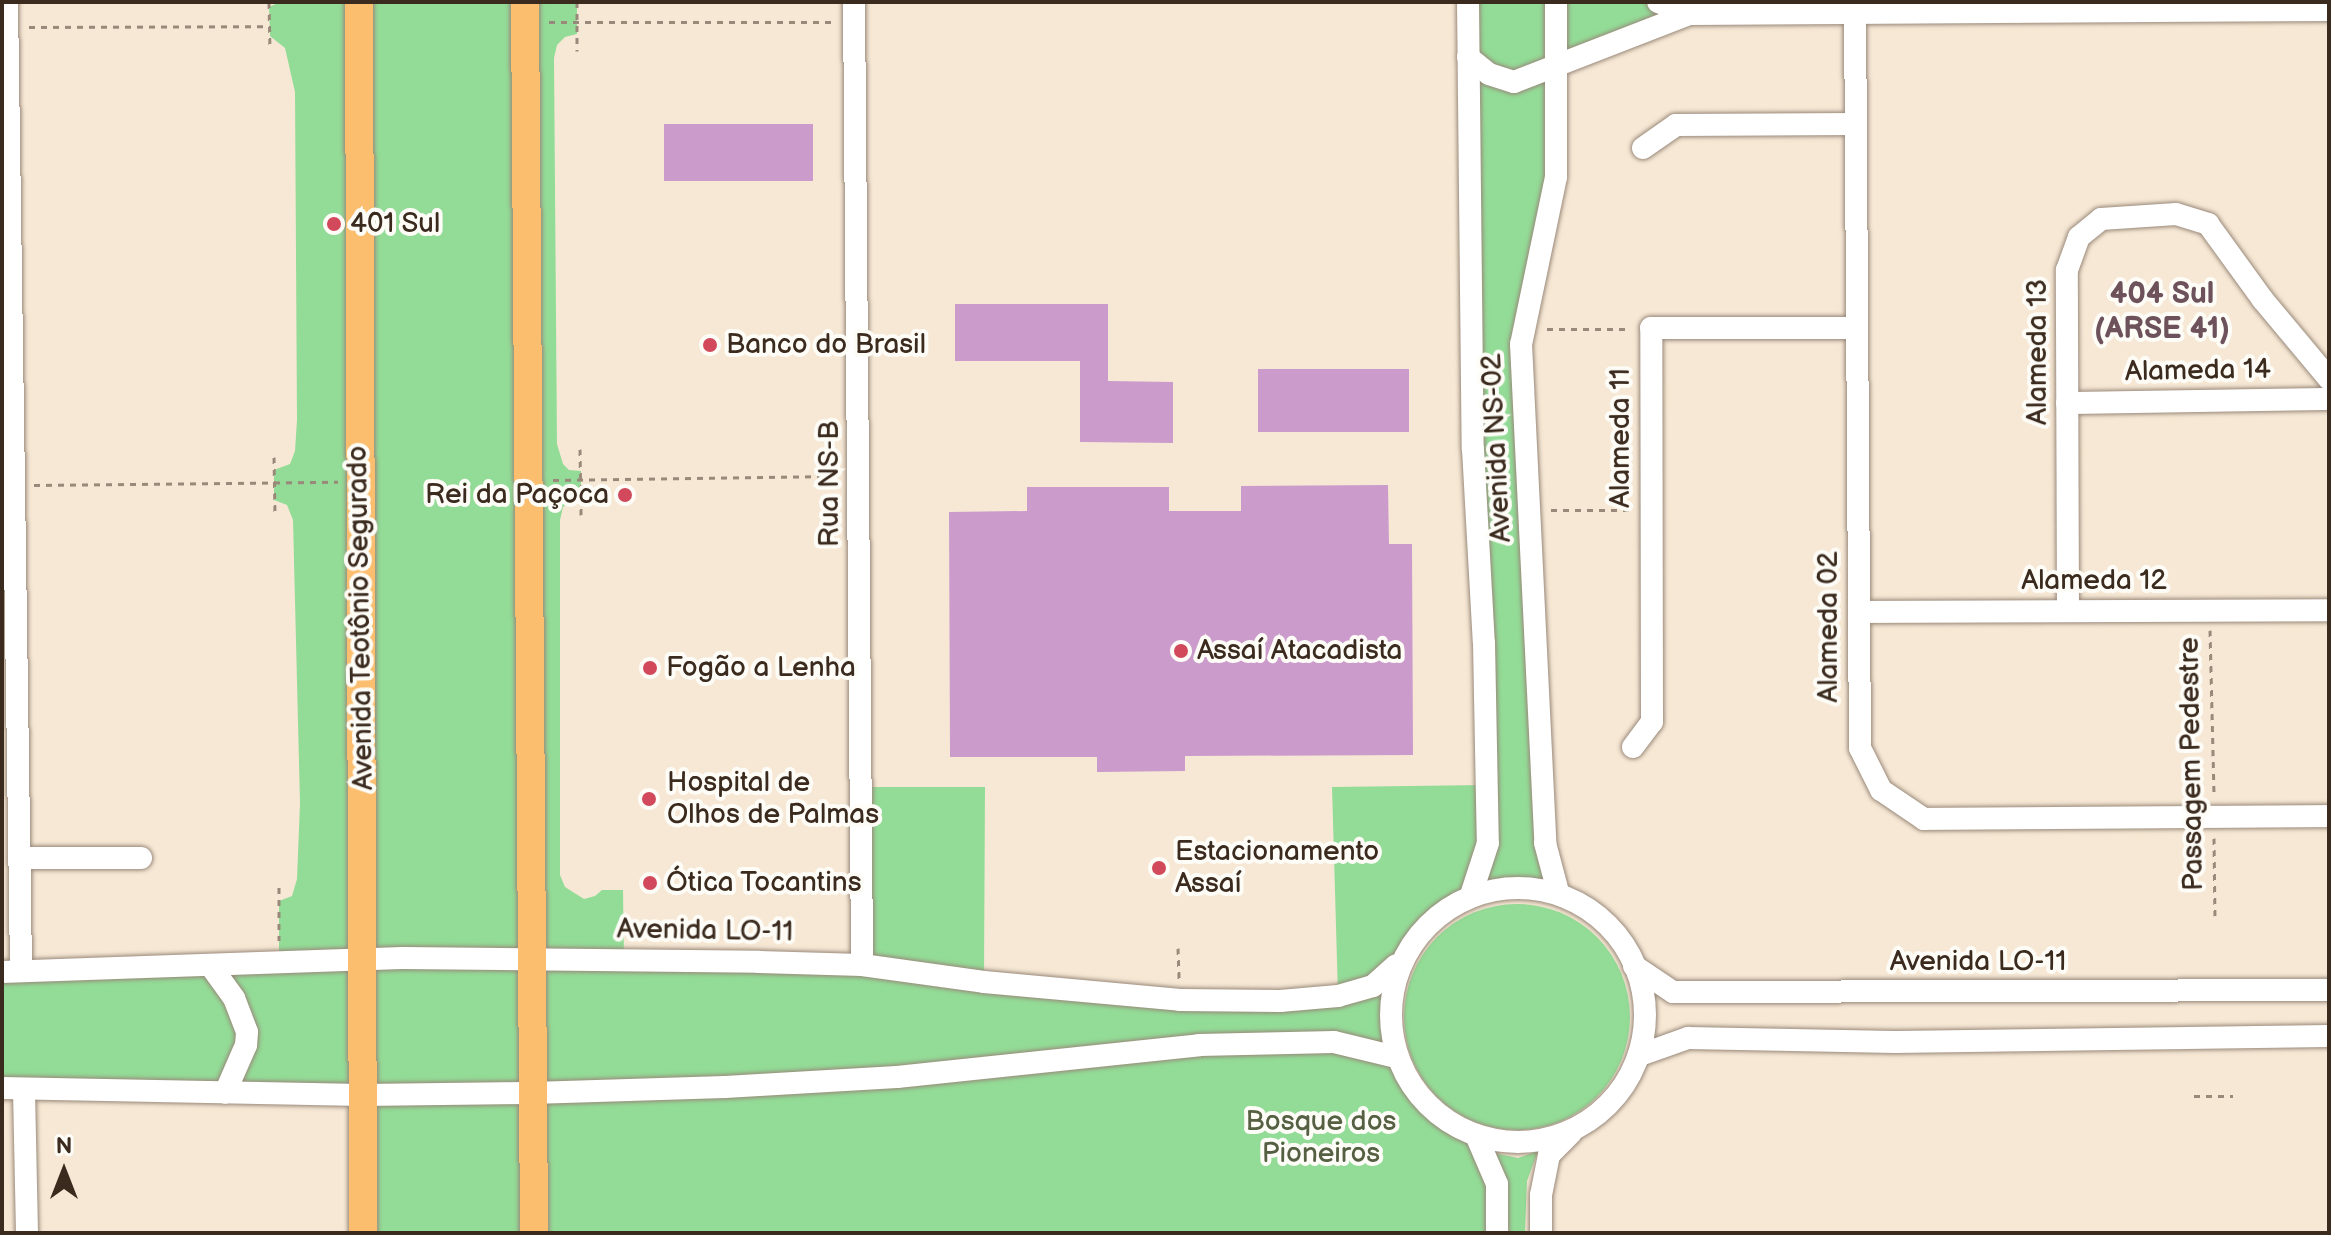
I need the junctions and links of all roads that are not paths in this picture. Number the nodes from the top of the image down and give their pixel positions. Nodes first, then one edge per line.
1 (7, 2) edge
2 (359, 2) edge
3 (1468, 2) edge
4 (1556, 2) edge
5 (1658, 2) edge
6 (2325, 2) edge
7 (1855, 7) edge
8 (1989, 7) edge
9 (2329, 9) edge
10 (525, 12) edge
11 (854, 12) edge
12 (1689, 14) junction
13 (1468, 57) junction
14 (1556, 68) junction
15 (5, 108) edge
16 (1856, 124) junction
17 (1643, 148) dead end
18 (1857, 328) junction
19 (2329, 379) edge
20 (2329, 399) edge
21 (2067, 403) junction
22 (8, 462) edge
23 (2329, 610) edge
24 (2068, 611) junction
25 (1859, 612) junction
26 (9, 714) edge
27 (1633, 747) dead end
28 (2329, 816) edge
29 (13, 844) edge
30 (141, 858) dead end
31 (1472, 892) junction
32 (1558, 892) junction
33 (362, 959) junction
34 (531, 959) junction
35 (210, 965) junction
36 (862, 965) junction
37 (1396, 965) junction
38 (1634, 966) junction
39 (11, 971) edge
40 (2329, 990) edge
41 (2329, 1036) edge
42 (1643, 1054) junction
43 (1396, 1057) junction
44 (13, 1089) edge
45 (225, 1093) junction
46 (532, 1093) junction
47 (362, 1095) junction
48 (1572, 1132) junction
49 (1478, 1140) junction
50 (27, 1233) edge
51 (363, 1233) edge
52 (534, 1233) edge
53 (1497, 1233) edge
54 (1541, 1233) edge

1 - 15 street
2 - 33 main road, Avenida Teotônio Segurado
3 - 13 street, Avenida NS-02
4 - 14 street, Avenida NS-02
5 - 12 street
6 - 9 street
7 - 8 street
7 - 12 street
7 - 16 street, Alameda 02
8 - 9 street
10 - 34 main road
11 - 36 street, Rua NS-B
12 - 14 street
13 - 14 street
13 - 31 street, Avenida NS-02
14 - 32 street, Avenida NS-02
15 - 22 street
16 - 17 street
16 - 18 street, Alameda 02
18 - 25 street, Alameda 02
18 - 27 street, Alameda 11
19 - 21 street, Alameda 13
20 - 21 street, Alameda 14
21 - 24 street, Alameda 13
22 - 26 street
23 - 24 street, Alameda 12
24 - 25 street, Alameda 12
25 - 28 street, Alameda 02
26 - 29 street
29 - 30 street
29 - 39 street
31 - 32 street
31 - 37 street
32 - 38 street
33 - 34 street, Avenida LO-11
33 - 35 street, Avenida LO-11
33 - 47 main road, Avenida Teotônio Segurado
34 - 36 street, Avenida LO-11
34 - 46 main road
35 - 39 street, Avenida LO-11
35 - 45 street
36 - 37 street, Avenida LO-11
37 - 43 street
38 - 40 street, Avenida LO-11
38 - 42 street
41 - 42 street
42 - 48 street
43 - 46 street
43 - 49 street
44 - 45 street
44 - 50 street
45 - 47 street
46 - 47 street
46 - 52 main road
47 - 51 main road, Avenida Teotônio Segurado
48 - 49 street
48 - 54 street
49 - 53 street

